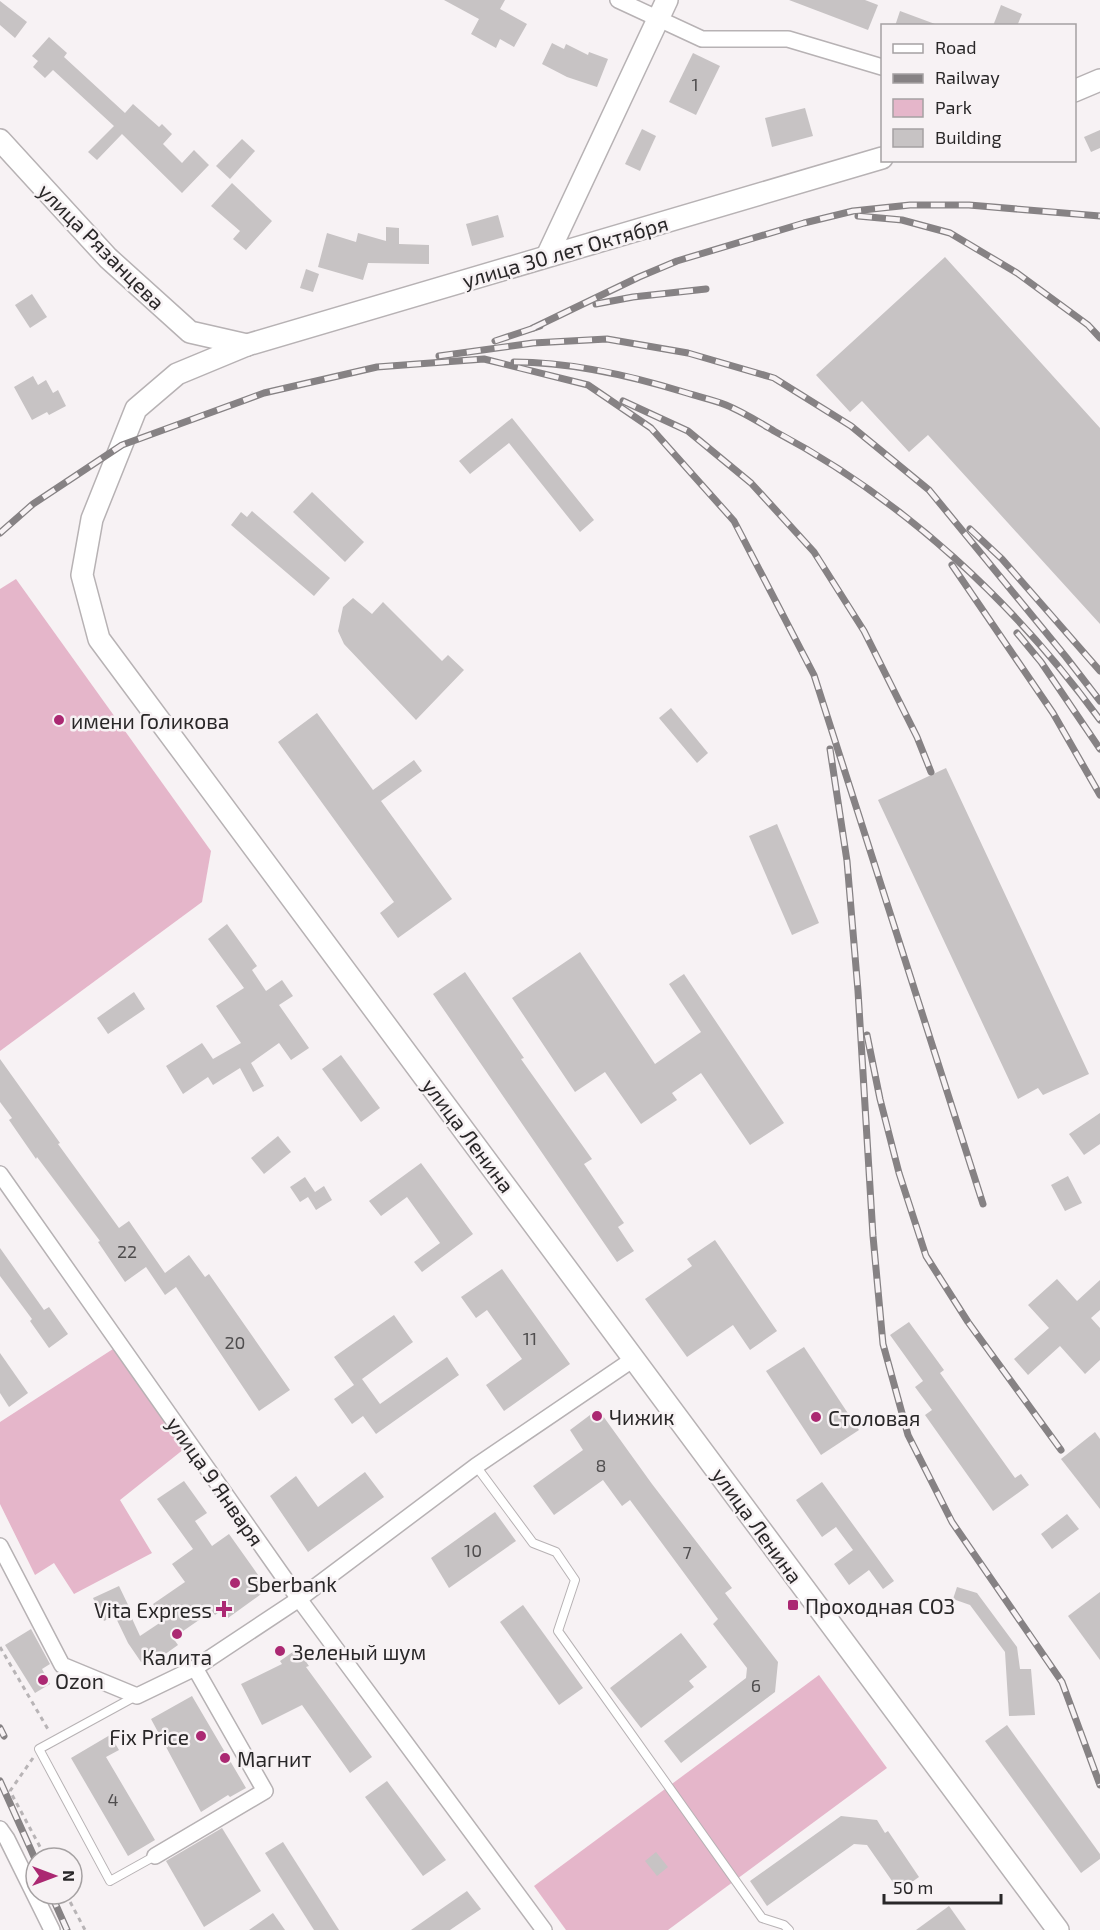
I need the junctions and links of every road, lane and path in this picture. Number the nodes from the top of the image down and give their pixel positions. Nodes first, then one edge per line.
1 (618, 0) edge
2 (664, 9) edge
3 (881, 67) edge
4 (1100, 80) edge
5 (1076, 90) edge
6 (0, 140) edge
7 (881, 158) edge
8 (547, 256) junction
9 (247, 345) junction
10 (0, 1174) edge
11 (635, 1358) junction
12 (476, 1466) junction
13 (0, 1546) edge
14 (299, 1599) junction
15 (0, 1647) edge
16 (195, 1668) junction
17 (137, 1696) junction
18 (54, 1740) junction
19 (39, 1749) junction
20 (0, 1829) edge
21 (40, 1846) edge
22 (155, 1856) joint
23 (72, 1906) edge
24 (52, 1930) edge
25 (85, 1930) edge
26 (544, 1930) edge
27 (789, 1930) edge
28 (1058, 1930) edge

1 - 2 street
2 - 3 street
2 - 8 street
4 - 5 street
6 - 9 street, улица Рязанцева
7 - 8 street, улица 30 лет Октября
8 - 9 street, улица 30 лет Октября
9 - 11 street, улица Ленина
10 - 14 street, улица 9 Января
11 - 12 street
11 - 28 street, улица Ленина
12 - 14 street
12 - 27 lane
13 - 17 street
14 - 16 street
14 - 26 street, улица 9 Января
15 - 18 path
16 - 17 street
16 - 22 street
17 - 18 lane
18 - 19 lane
19 - 21 path
19 - 22 lane
20 - 24 street
23 - 25 path

